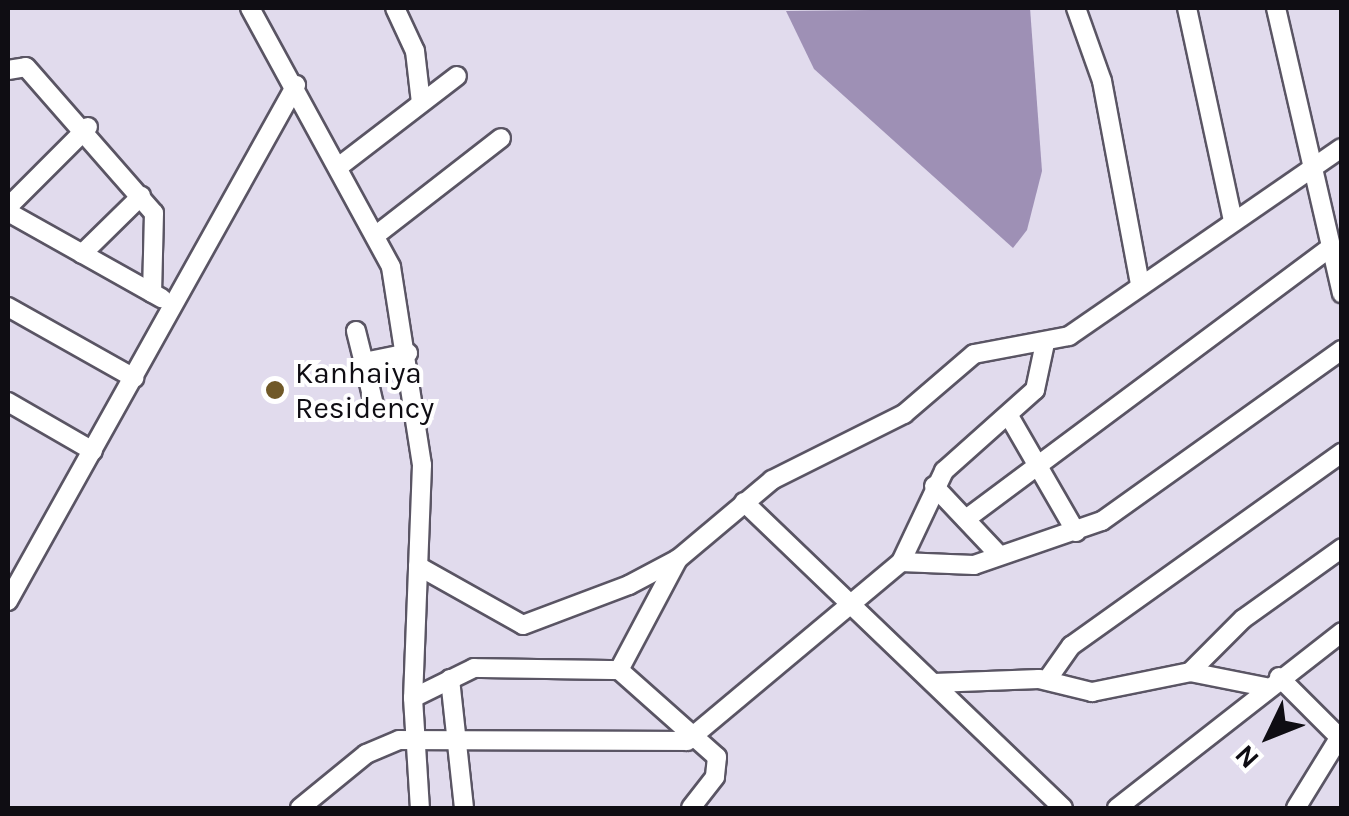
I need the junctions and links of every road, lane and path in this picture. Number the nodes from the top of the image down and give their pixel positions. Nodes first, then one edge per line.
1 (250, 8) edge
2 (395, 8) edge
3 (1076, 8) edge
4 (1188, 8) edge
5 (1276, 8) edge
6 (8, 70) edge
7 (457, 76) dead end
8 (296, 85) junction
9 (421, 103) junction
10 (88, 127) junction
11 (501, 138) dead end
12 (1342, 148) edge
13 (341, 165) junction
14 (1310, 166) junction
15 (141, 196) junction
16 (8, 210) edge
17 (1233, 220) junction
18 (380, 232) junction
19 (1330, 248) junction
20 (82, 254) junction
21 (1140, 285) junction
22 (1342, 292) edge
23 (152, 293) junction
24 (177, 300) junction
25 (8, 307) edge
26 (356, 330) dead end
27 (1045, 343) junction
28 (1342, 350) edge
29 (408, 353) junction
30 (364, 362) junction
31 (134, 378) junction
32 (8, 402) edge
33 (375, 409) dead end
34 (1009, 416) junction
35 (93, 452) junction
36 (1342, 453) edge
37 (1037, 464) junction
38 (934, 486) junction
39 (744, 502) junction
40 (966, 520) junction
41 (1076, 532) junction
42 (1342, 548) edge
43 (998, 554) junction
44 (678, 559) junction
45 (900, 562) junction
46 (418, 566) junction
47 (8, 601) edge
48 (852, 602) junction
49 (1342, 632) edge
50 (619, 670) junction
51 (1190, 672) junction
52 (450, 679) junction
53 (1046, 680) junction
54 (1273, 682) junction
55 (934, 683) junction
56 (413, 698) junction
57 (695, 735) junction
58 (1340, 739) edge
59 (414, 740) junction
60 (456, 744) junction
61 (300, 808) edge
62 (420, 808) edge
63 (464, 808) edge
64 (691, 808) edge
65 (1063, 808) edge
66 (1117, 808) edge
67 (1296, 808) edge

1 - 8 street
2 - 9 street
3 - 21 street
4 - 17 street
5 - 14 street
6 - 10 street
7 - 9 street
8 - 13 street
8 - 24 street
9 - 13 street
10 - 15 street
10 - 16 street
11 - 18 street
12 - 14 street
13 - 18 street
14 - 17 street
14 - 19 street
15 - 20 street
15 - 23 street
16 - 20 street
17 - 21 street
18 - 29 street
19 - 22 street
19 - 37 street
20 - 23 street
21 - 27 street
23 - 24 street
24 - 31 street
25 - 31 street
26 - 30 street
27 - 34 street
27 - 39 street
28 - 41 street
29 - 30 street
29 - 46 street
30 - 33 street
31 - 35 street
32 - 35 street
34 - 37 street
34 - 38 street
35 - 47 street
36 - 53 street
37 - 40 street
37 - 41 street
38 - 40 street
38 - 45 street
39 - 44 street
39 - 48 street
40 - 43 street
41 - 43 street
42 - 51 street
43 - 45 street
44 - 46 street
44 - 50 street
45 - 48 street
46 - 56 street
48 - 55 street
48 - 57 street
49 - 54 street
50 - 52 street
50 - 57 street
51 - 53 street
51 - 54 street
52 - 56 street
52 - 60 street
53 - 55 street
54 - 58 street
54 - 66 street
55 - 65 street
56 - 59 street
57 - 60 street
57 - 64 street
58 - 67 street
59 - 60 street
59 - 61 street
59 - 62 street
60 - 63 street

